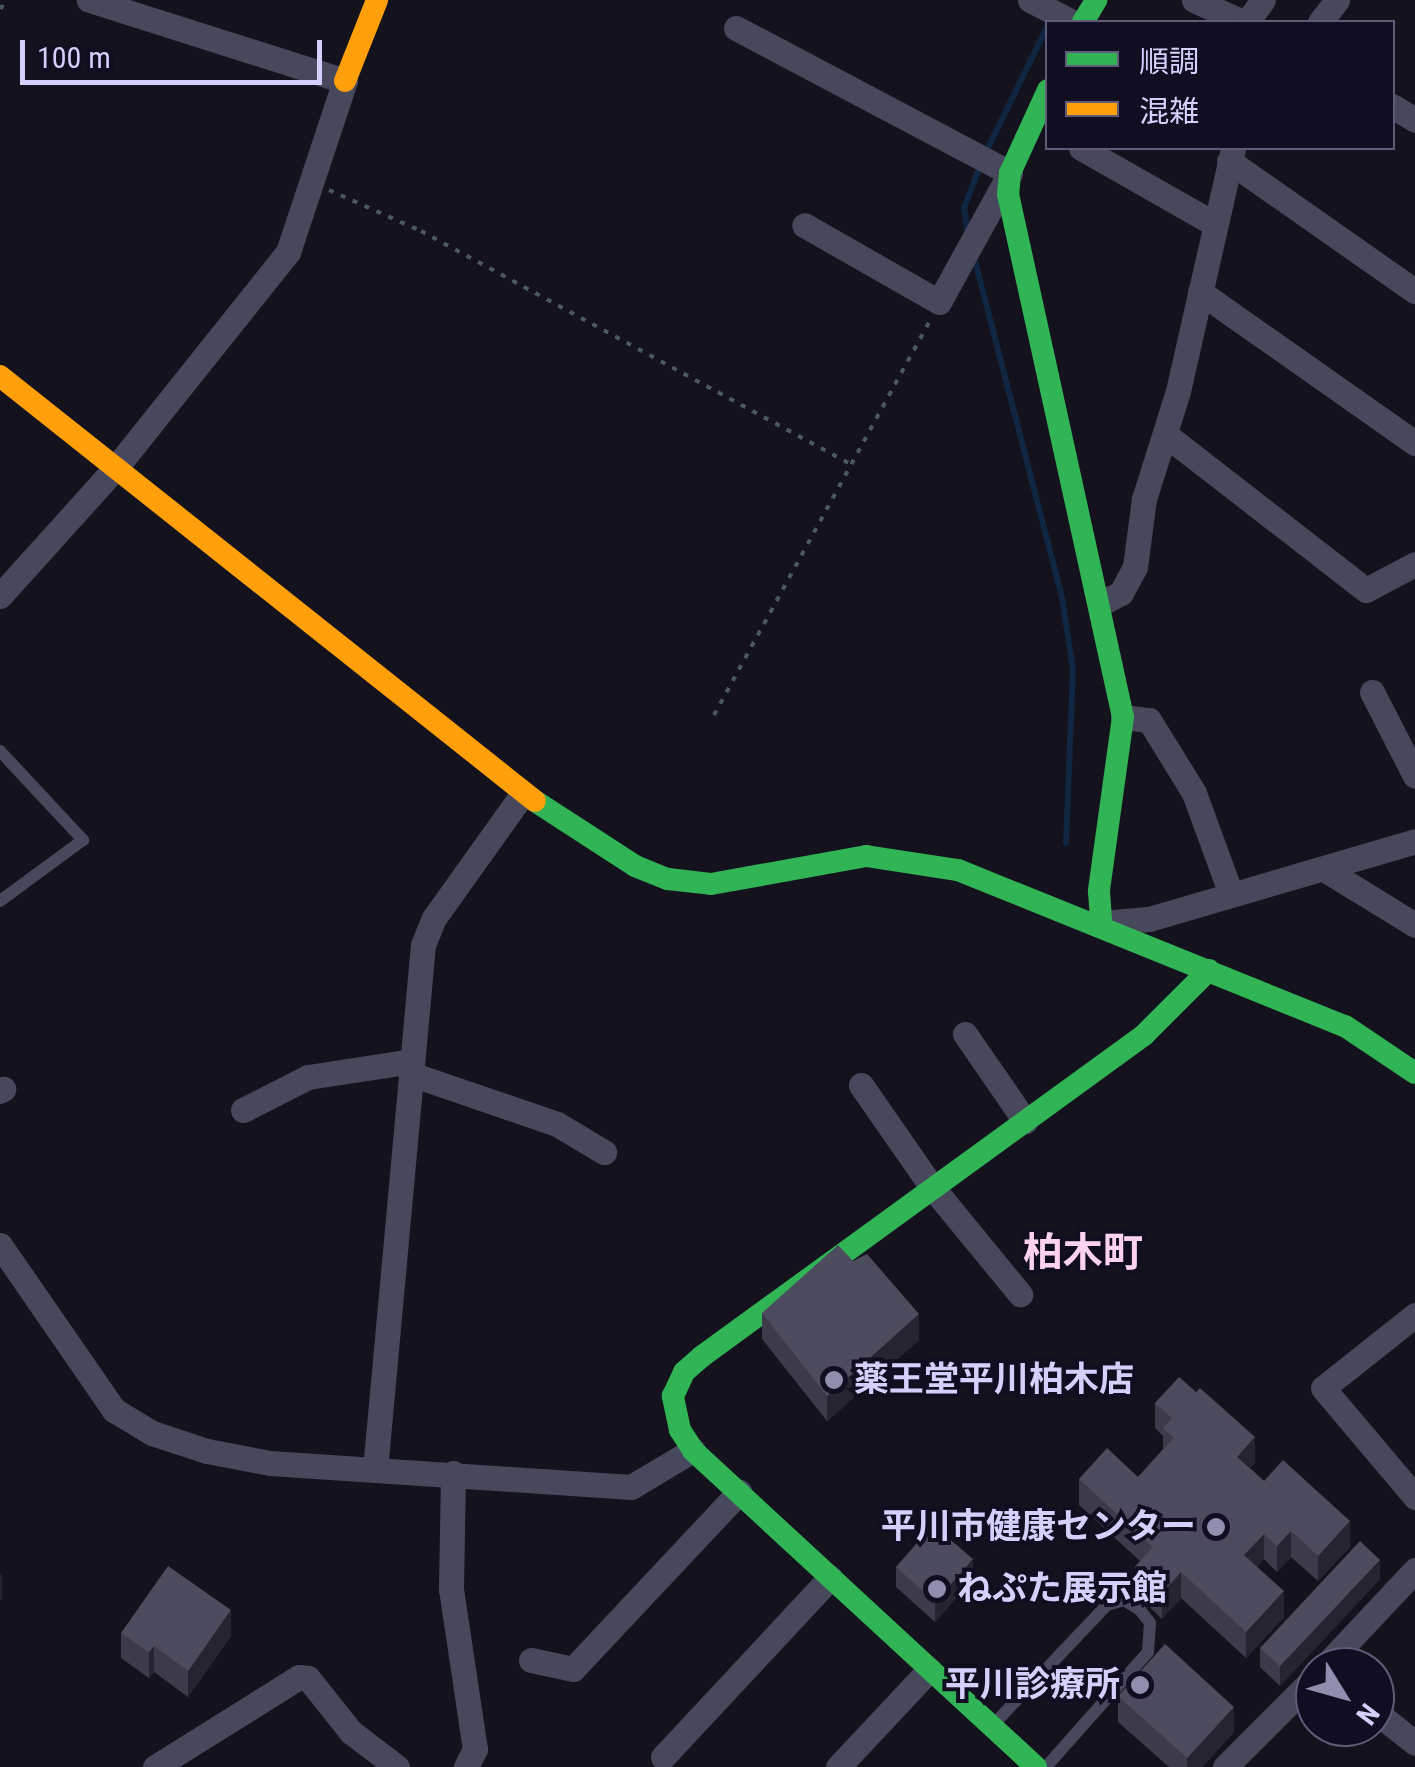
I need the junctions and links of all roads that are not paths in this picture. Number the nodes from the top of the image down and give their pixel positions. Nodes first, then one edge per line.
1 (89, 0) edge
2 (377, 0) edge
3 (1030, 0) edge
4 (1194, 0) edge
5 (1264, 0) edge
6 (1337, 0) edge
7 (1068, 20) edge
8 (1240, 20) edge
9 (1247, 20) edge
10 (1322, 20) edge
11 (736, 28) dead end
12 (344, 82) junction
13 (1040, 124) edge
14 (1084, 150) edge
15 (1231, 154) edge
16 (1010, 173) junction
17 (1215, 224) junction
18 (804, 226) dead end
19 (1415, 291) edge
20 (1200, 292) junction
21 (0, 376) edge
22 (1166, 435) junction
23 (1415, 443) edge
24 (118, 465) junction
25 (1415, 564) edge
26 (0, 596) edge
27 (1100, 604) junction
28 (1372, 692) dead end
29 (1123, 717) junction
30 (0, 751) edge
31 (1415, 776) edge
32 (523, 793) junction
33 (1415, 842) edge
34 (1329, 872) junction
35 (1231, 894) junction
36 (0, 901) edge
37 (1101, 923) junction
38 (1415, 925) edge
39 (1208, 970) junction
40 (965, 1034) dead end
41 (412, 1068) junction
42 (1415, 1073) edge
43 (862, 1085) dead end
44 (243, 1110) dead end
45 (1025, 1121) junction
46 (604, 1152) dead end
47 (932, 1187) junction
48 (2, 1250) edge
49 (1020, 1294) dead end
50 (1415, 1315) edge
51 (693, 1450) junction
52 (375, 1470) junction
53 (453, 1473) junction
54 (739, 1492) junction
55 (1415, 1497) edge
56 (1415, 1570) edge
57 (830, 1578) junction
58 (1343, 1647) edge
59 (531, 1660) dead end
60 (928, 1670) junction
61 (1295, 1697) edge
62 (991, 1727) junction
63 (1395, 1727) edge
64 (1415, 1743) edge
65 (662, 1757) dead end
66 (155, 1767) edge
67 (396, 1767) edge
68 (466, 1767) edge
69 (838, 1767) edge
70 (1036, 1767) edge
71 (1046, 1767) edge
72 (1225, 1767) edge

1 - 12 street
2 - 12 street
3 - 7 street
4 - 8 street
5 - 9 street
6 - 10 street
11 - 16 street
12 - 24 street
13 - 16 street
14 - 17 street
15 - 17 street
15 - 19 street
16 - 18 street
16 - 27 street
17 - 20 street
20 - 22 street
20 - 23 street
21 - 24 street
22 - 25 street
22 - 27 street
24 - 26 street
24 - 32 street
27 - 29 street
28 - 31 street
29 - 35 street
29 - 37 street
30 - 36 lane
32 - 37 street
32 - 41 street
33 - 34 street
34 - 35 street
34 - 38 street
35 - 37 street
37 - 39 street
39 - 42 street
39 - 45 street
40 - 45 street
41 - 44 street
41 - 46 street
41 - 52 street
43 - 47 street
45 - 47 street
47 - 49 street
47 - 51 street
48 - 52 street
50 - 55 street
51 - 53 street
51 - 54 street
52 - 53 street
53 - 68 street
54 - 57 street
54 - 59 street
56 - 58 street
57 - 60 street
57 - 65 street
60 - 62 street
60 - 69 street
61 - 72 street
62 - 70 street
62 - 71 lane
63 - 64 street
66 - 67 street

